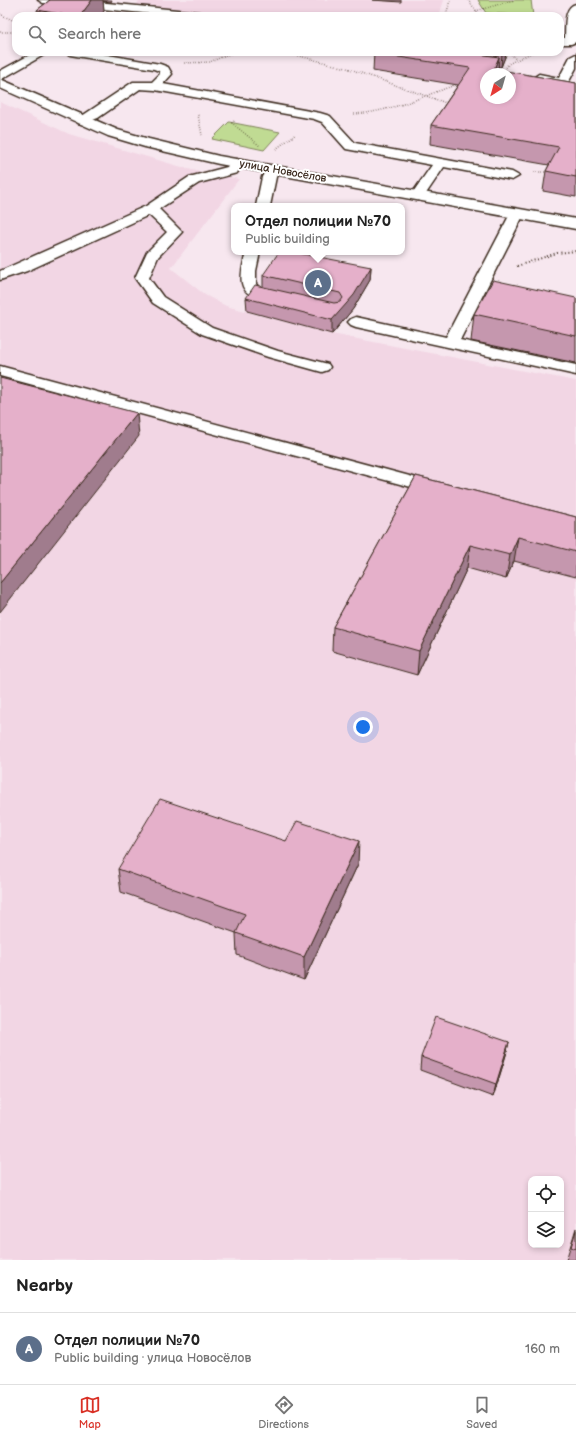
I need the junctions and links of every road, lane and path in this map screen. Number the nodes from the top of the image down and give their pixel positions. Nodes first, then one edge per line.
1 (43, 0) edge
2 (450, 0) edge
3 (468, 0) edge
4 (514, 0) edge
5 (576, 7) edge
6 (476, 11) joint
7 (166, 12) edge
8 (447, 12) edge
9 (0, 14) edge
10 (12, 20) edge
11 (0, 32) edge
12 (12, 32) edge
13 (571, 43) edge
14 (36, 56) edge
15 (93, 56) edge
16 (224, 56) edge
17 (300, 56) edge
18 (513, 56) edge
19 (525, 56) edge
20 (576, 57) edge
21 (516, 60) junction
22 (134, 63) junction
23 (178, 64) dead end
24 (506, 68) edge
25 (516, 75) edge
26 (0, 76) edge
27 (0, 83) edge
28 (460, 83) edge
29 (137, 85) junction
30 (155, 86) junction
31 (192, 93) junction
32 (422, 95) junction
33 (250, 104) junction
34 (451, 105) edge
35 (347, 114) dead end
36 (326, 119) junction
37 (82, 120) junction
38 (201, 139) dead end
39 (262, 148) dead end
40 (272, 154) dead end
41 (237, 163) junction
42 (440, 163) junction
43 (274, 170) junction
44 (555, 170) edge
45 (532, 172) dead end
46 (512, 176) dead end
47 (418, 195) junction
48 (264, 203) edge
49 (151, 209) junction
50 (517, 214) junction
51 (576, 224) edge
52 (576, 251) edge
53 (252, 255) edge
54 (486, 273) junction
55 (0, 276) edge
56 (288, 302) edge
57 (356, 322) dead end
58 (451, 343) junction
59 (322, 367) dead end
60 (576, 370) edge
61 (0, 371) edge
62 (454, 493) edge

1 - 7 lane
2 - 8 path
3 - 6 path
4 - 6 path
5 - 13 lane
9 - 10 path
11 - 12 path
14 - 26 lane
15 - 22 lane
16 - 23 path
17 - 32 path
18 - 21 path
19 - 21 path
20 - 25 lane
21 - 24 path
22 - 29 lane
22 - 30 lane
27 - 37 street, улица Новосёлов
28 - 32 path
29 - 30 lane
29 - 37 lane
30 - 31 lane
31 - 33 lane
31 - 38 path
32 - 34 path
32 - 35 path
33 - 36 lane
33 - 39 path
36 - 40 path
36 - 42 lane
37 - 41 street, улица Новосёлов
41 - 43 street, улица Новосёлов
41 - 49 lane
42 - 46 lane
42 - 47 lane
43 - 47 street, улица Новосёлов
43 - 48 lane
44 - 45 path
47 - 50 street, улица Новосёлов
49 - 55 lane
49 - 59 lane
50 - 51 street, улица Новосёлов
50 - 54 lane
52 - 54 path
53 - 56 lane
54 - 58 lane
57 - 58 lane
58 - 60 lane
61 - 62 lane

